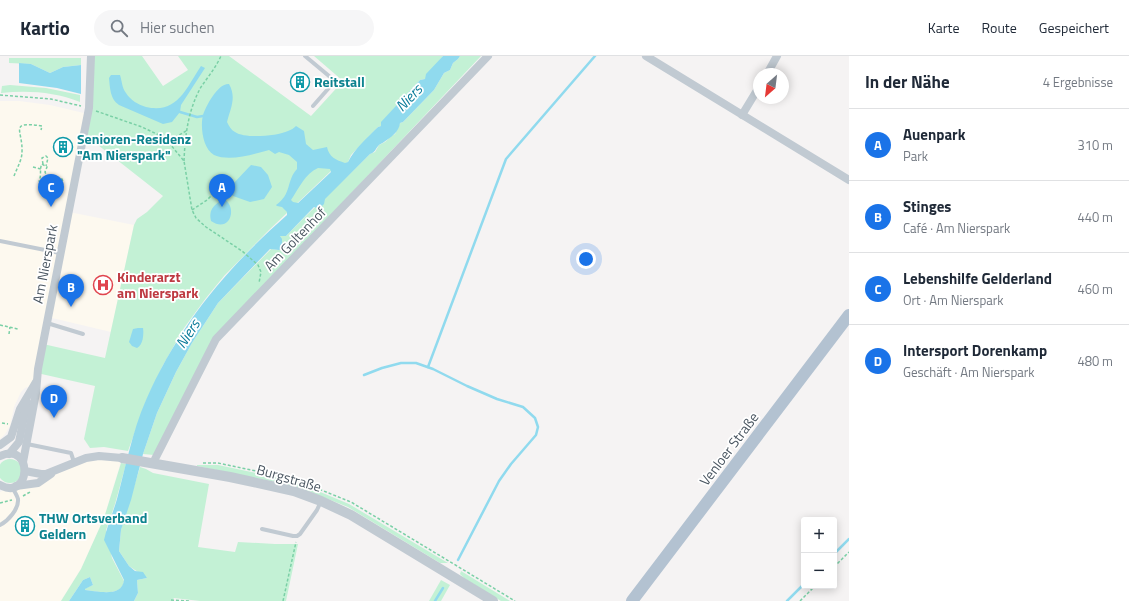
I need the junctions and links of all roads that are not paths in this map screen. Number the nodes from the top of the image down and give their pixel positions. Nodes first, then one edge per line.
1 (91, 56) edge
2 (305, 56) edge
3 (488, 56) edge
4 (646, 56) edge
5 (777, 56) edge
6 (770, 68) edge
7 (753, 97) edge
8 (314, 106) dead end
9 (742, 115) junction
10 (849, 180) edge
11 (0, 241) edge
12 (60, 253) junction
13 (849, 315) edge
14 (47, 324) junction
15 (83, 334) dead end
16 (36, 381) junction
17 (29, 394) junction
18 (27, 444) junction
19 (0, 445) edge
20 (8, 454) junction
21 (0, 456) edge
22 (122, 458) joint
23 (23, 462) junction
24 (74, 462) junction
25 (151, 464) junction
26 (56, 470) junction
27 (25, 471) junction
28 (9, 487) edge
29 (0, 492) edge
30 (321, 501) junction
31 (0, 525) edge
32 (262, 529) dead end
33 (492, 601) edge
34 (632, 601) edge

1 - 12 street, Am Nierspark
2 - 8 lane
3 - 25 street, Am Goltenhof
4 - 9 street
5 - 6 street
7 - 9 street
9 - 10 street
11 - 12 lane
12 - 14 street, Am Nierspark
13 - 34 main road, Venloer Straße
14 - 15 lane
14 - 16 street, Am Nierspark
16 - 17 street, Am Nierspark
16 - 18 street, Am Nierspark
17 - 19 street, Am Nierspark
17 - 20 street, Am Nierspark
18 - 23 street, Am Nierspark
18 - 24 lane
20 - 21 street
20 - 23 street
22 - 24 street, Burgstraße
22 - 25 street, Burgstraße
23 - 27 street
24 - 26 street, Burgstraße
25 - 30 street, Burgstraße
26 - 27 street, Burgstraße
26 - 28 street, Burgstraße
27 - 28 street
28 - 29 street, Burgstraße
28 - 31 lane
30 - 32 lane
30 - 33 street, Burgstraße

